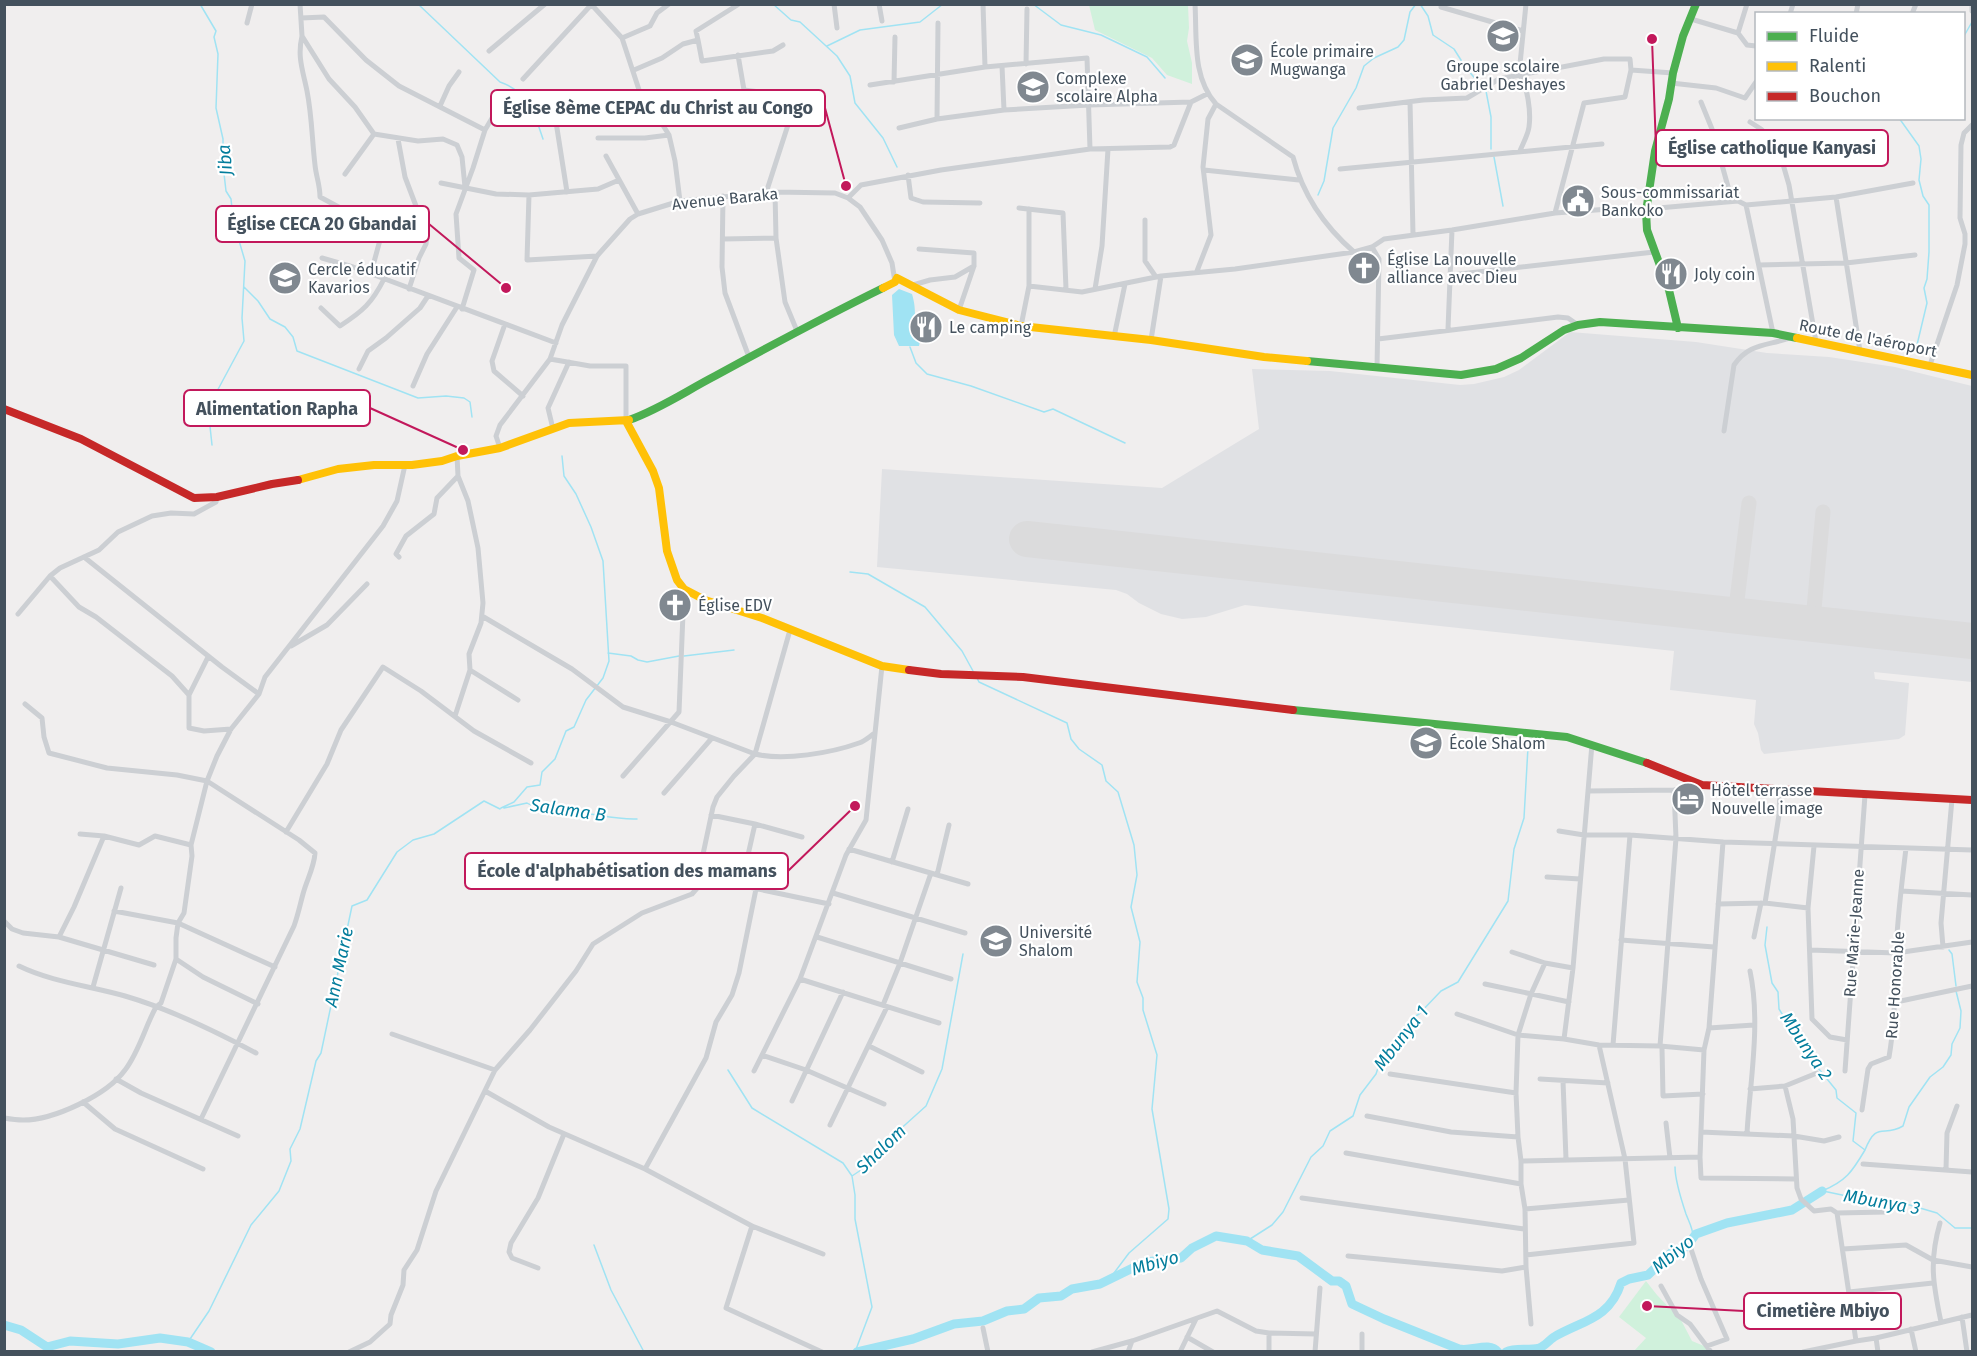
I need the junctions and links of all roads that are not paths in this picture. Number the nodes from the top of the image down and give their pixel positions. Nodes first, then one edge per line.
1 (252, 4) edge
2 (300, 4) edge
3 (545, 4) edge
4 (669, 4) edge
5 (739, 4) edge
6 (834, 4) edge
7 (879, 4) edge
8 (983, 4) edge
9 (1195, 4) edge
10 (1526, 4) edge
11 (1747, 4) edge
12 (594, 5) edge
13 (1695, 5) edge
14 (1441, 6) dead end
15 (1027, 9) dead end
16 (301, 18) junction
17 (1691, 19) junction
18 (882, 21) dead end
19 (247, 23) dead end
20 (938, 23) dead end
21 (837, 28) dead end
22 (1523, 31) junction
23 (1738, 33) junction
24 (302, 36) junction
25 (895, 37) dead end
26 (622, 38) junction
27 (698, 40) junction
28 (783, 45) dead end
29 (1755, 46) edge
30 (489, 51) dead end
31 (738, 55) junction
32 (1026, 64) junction
33 (1002, 66) junction
34 (985, 68) junction
35 (634, 70) junction
36 (1631, 70) junction
37 (459, 72) dead end
38 (1673, 72) junction
39 (1520, 74) junction
40 (937, 75) junction
41 (523, 79) dead end
42 (894, 82) junction
43 (1671, 83) junction
44 (1755, 83) edge
45 (870, 85) dead end
46 (744, 90) junction
47 (1207, 94) junction
48 (1191, 102) junction
49 (1410, 102) junction
50 (1701, 102) dead end
51 (1216, 104) junction
52 (1089, 105) junction
53 (440, 106) junction
54 (498, 108) dead end
55 (1359, 108) dead end
56 (1004, 110) junction
57 (660, 119) junction
58 (937, 119) junction
59 (556, 122) dead end
60 (1750, 122) dead end
61 (1972, 125) edge
62 (899, 128) dead end
63 (485, 130) junction
64 (374, 134) junction
65 (669, 135) junction
66 (598, 138) dead end
67 (398, 139) junction
68 (1602, 144) dead end
69 (1573, 147) junction
70 (1090, 149) junction
71 (1108, 149) junction
72 (1520, 150) junction
73 (606, 156) dead end
74 (1412, 162) junction
75 (1340, 169) dead end
76 (1204, 170) junction
77 (345, 174) dead end
78 (908, 175) junction
79 (619, 180) junction
80 (1299, 180) junction
81 (441, 183) dead end
82 (1913, 183) dead end
83 (465, 187) junction
84 (567, 192) junction
85 (775, 192) junction
86 (766, 193) junction
87 (529, 195) junction
88 (723, 196) junction
89 (1836, 197) junction
90 (848, 198) junction
91 (680, 201) junction
92 (1732, 201) junction
93 (1792, 202) junction
94 (980, 203) dead end
95 (1746, 205) junction
96 (1019, 208) dead end
97 (1029, 209) junction
98 (1646, 210) junction
99 (1555, 213) junction
100 (638, 214) junction
101 (1145, 220) dead end
102 (1452, 230) junction
103 (1413, 234) junction
104 (776, 238) junction
105 (723, 239) junction
106 (1372, 247) junction
107 (919, 249) dead end
108 (1354, 252) junction
109 (1654, 252) junction
110 (1915, 255) dead end
111 (597, 256) junction
112 (322, 258) dead end
113 (1846, 263) junction
114 (1803, 264) junction
115 (1759, 265) junction
116 (974, 266) junction
117 (1197, 271) junction
118 (371, 273) junction
119 (1451, 274) junction
120 (1159, 276) junction
121 (384, 279) junction
122 (895, 282) junction
123 (1125, 284) junction
124 (913, 285) junction
125 (1029, 286) junction
126 (409, 289) junction
127 (1066, 289) junction
128 (1095, 289) junction
129 (428, 296) junction
130 (321, 308) dead end
131 (460, 308) junction
132 (959, 310) junction
133 (505, 324) junction
134 (1578, 325) junction
135 (1021, 326) junction
136 (1678, 328) junction
137 (1448, 329) junction
138 (797, 331) junction
139 (1773, 333) junction
140 (1114, 337) junction
141 (1791, 337) junction
142 (1378, 339) junction
143 (1151, 340) junction
144 (1816, 342) junction
145 (556, 343) junction
146 (1860, 351) junction
147 (749, 357) junction
148 (550, 359) junction
149 (569, 362) junction
150 (1930, 365) junction
151 (1377, 368) junction
152 (359, 369) dead end
153 (1972, 375) edge
154 (413, 386) dead end
155 (524, 396) junction
156 (4, 409) edge
157 (626, 421) junction
158 (553, 429) junction
159 (1724, 430) dead end
160 (500, 448) junction
161 (457, 456) junction
162 (405, 465) junction
163 (458, 476) junction
164 (218, 497) junction
165 (84, 557) junction
166 (399, 557) dead end
167 (50, 576) junction
168 (367, 584) dead end
169 (684, 589) junction
170 (18, 614) dead end
171 (482, 616) junction
172 (790, 630) junction
173 (287, 648) junction
174 (208, 657) junction
175 (882, 666) junction
176 (470, 670) junction
177 (259, 694) junction
178 (189, 695) junction
179 (518, 700) dead end
180 (25, 705) dead end
181 (455, 716) junction
182 (671, 722) junction
183 (231, 729) junction
184 (875, 733) junction
185 (712, 738) junction
186 (1592, 744) junction
187 (755, 754) junction
188 (531, 763) dead end
189 (623, 776) dead end
190 (207, 781) junction
191 (1702, 785) junction
192 (1674, 790) junction
193 (1780, 790) junction
194 (1588, 791) junction
195 (664, 793) dead end
196 (1864, 795) junction
197 (1952, 799) junction
198 (1972, 800) edge
199 (908, 809) dead end
200 (711, 815) junction
201 (755, 824) junction
202 (949, 825) dead end
203 (1559, 831) dead end
204 (286, 832) junction
205 (80, 834) dead end
206 (1584, 835) junction
207 (1630, 835) junction
208 (104, 836) junction
209 (802, 837) dead end
210 (1676, 838) junction
211 (1723, 842) junction
212 (1774, 842) junction
213 (191, 846) junction
214 (1814, 846) junction
215 (1860, 846) junction
216 (1906, 848) junction
217 (849, 849) junction
218 (1948, 849) junction
219 (1972, 850) edge
220 (892, 862) junction
221 (934, 874) junction
222 (1546, 877) dead end
223 (706, 878) junction
224 (1580, 879) junction
225 (968, 884) dead end
226 (741, 886) junction
227 (121, 888) dead end
228 (756, 889) junction
229 (1901, 891) junction
230 (833, 892) junction
231 (1944, 892) junction
232 (1972, 895) edge
233 (1763, 903) junction
234 (829, 904) junction
235 (1718, 904) junction
236 (1808, 908) junction
237 (114, 911) junction
238 (916, 918) junction
239 (4, 921) edge
240 (178, 923) junction
241 (965, 933) dead end
242 (817, 937) junction
243 (1754, 937) dead end
244 (59, 938) junction
245 (1621, 940) junction
246 (1972, 942) edge
247 (1667, 943) junction
248 (1943, 946) junction
249 (1714, 947) junction
250 (1810, 951) junction
251 (1853, 951) junction
252 (104, 952) junction
253 (1512, 952) dead end
254 (1896, 953) junction
255 (176, 959) junction
256 (900, 963) junction
257 (1545, 963) junction
258 (154, 965) dead end
259 (19, 966) dead end
260 (275, 967) junction
261 (1573, 968) junction
262 (1749, 971) dead end
263 (800, 979) junction
264 (951, 979) dead end
265 (1485, 984) dead end
266 (1972, 986) edge
267 (93, 987) junction
268 (843, 992) junction
269 (1531, 994) junction
270 (1569, 1002) junction
271 (1896, 1002) junction
272 (258, 1004) junction
273 (885, 1006) junction
274 (156, 1007) junction
275 (1457, 1014) dead end
276 (939, 1023) dead end
277 (1754, 1026) junction
278 (1709, 1028) junction
279 (392, 1034) dead end
280 (1518, 1035) junction
281 (1564, 1039) junction
282 (1847, 1040) junction
283 (238, 1043) junction
284 (1599, 1045) junction
285 (1613, 1045) junction
286 (869, 1046) junction
287 (1661, 1047) junction
288 (1704, 1050) junction
289 (256, 1053) dead end
290 (762, 1055) junction
291 (495, 1070) junction
292 (806, 1070) junction
293 (754, 1071) dead end
294 (1845, 1071) dead end
295 (922, 1072) dead end
296 (1817, 1073) dead end
297 (1390, 1074) dead end
298 (116, 1079) junction
299 (1540, 1079) dead end
300 (1563, 1081) junction
301 (1608, 1083) junction
302 (1785, 1086) junction
303 (849, 1087) junction
304 (1750, 1089) junction
305 (485, 1091) junction
306 (1516, 1093) junction
307 (1703, 1094) junction
308 (792, 1101) dead end
309 (83, 1102) junction
310 (884, 1104) dead end
311 (1957, 1106) dead end
312 (1862, 1110) dead end
313 (1367, 1116) dead end
314 (4, 1118) edge
315 (201, 1119) junction
316 (1666, 1123) dead end
317 (830, 1125) dead end
318 (1701, 1132) junction
319 (1748, 1133) junction
320 (564, 1134) junction
321 (238, 1136) dead end
322 (1794, 1136) junction
323 (1518, 1137) junction
324 (1839, 1137) dead end
325 (1346, 1153) dead end
326 (1700, 1157) junction
327 (1671, 1158) junction
328 (1566, 1159) junction
329 (1625, 1159) junction
330 (1521, 1161) junction
331 (1863, 1164) dead end
332 (203, 1169) dead end
333 (645, 1169) junction
334 (1946, 1169) junction
335 (1972, 1172) edge
336 (1796, 1179) junction
337 (1521, 1184) junction
338 (1302, 1198) dead end
339 (1629, 1200) junction
340 (1525, 1209) junction
341 (1886, 1212) dead end
342 (1837, 1213) junction
343 (1940, 1223) dead end
344 (752, 1226) junction
345 (1524, 1229) junction
346 (1691, 1249) dead end
347 (1843, 1249) junction
348 (823, 1254) dead end
349 (1526, 1255) junction
350 (1348, 1256) dead end
351 (1933, 1260) junction
352 (1526, 1267) junction
353 (1972, 1267) edge
354 (538, 1268) dead end
355 (1933, 1283) junction
356 (1660, 1286) dead end
357 (1320, 1288) dead end
358 (1849, 1292) junction
359 (1972, 1315) edge
360 (1962, 1317) junction
361 (1196, 1319) junction
362 (1941, 1322) junction
363 (1531, 1324) dead end
364 (983, 1328) dead end
365 (1911, 1329) junction
366 (1269, 1334) junction
367 (1316, 1334) junction
368 (1362, 1334) dead end
369 (1187, 1337) junction
370 (1876, 1338) junction
371 (1132, 1341) junction
372 (1856, 1341) junction
373 (1837, 1348) edge
374 (1709, 1349) edge
375 (349, 1352) edge
376 (822, 1352) edge
377 (988, 1352) edge
378 (1092, 1352) edge
379 (1128, 1352) edge
380 (1180, 1352) edge
381 (1213, 1352) edge
382 (1269, 1352) edge
383 (1316, 1352) edge
384 (1362, 1352) edge
385 (1803, 1352) edge
386 (1878, 1352) edge
387 (1916, 1352) edge
388 (1967, 1352) edge

1 - 19 street
2 - 16 street
3 - 30 street
4 - 26 street
5 - 27 street
6 - 21 street
7 - 18 street
8 - 34 street
9 - 47 street
10 - 22 street
11 - 23 street
12 - 26 street
12 - 41 street
13 - 17 street
14 - 22 street
15 - 32 street
16 - 24 street
16 - 53 street
17 - 23 street
17 - 38 street
20 - 40 street
22 - 39 street
23 - 29 street
24 - 64 street
24 - 118 street
25 - 42 street
26 - 35 street
27 - 31 street
27 - 35 street
28 - 31 street
31 - 46 street
32 - 33 street
32 - 52 street
33 - 34 street
33 - 56 street
34 - 40 street
35 - 57 street
36 - 38 street
36 - 39 street
36 - 69 street
37 - 53 street
38 - 43 street
39 - 49 street
39 - 72 street
40 - 42 street
40 - 58 street
42 - 45 street
43 - 44 street
43 - 98 street
46 - 57 street
46 - 86 street
47 - 48 street
47 - 51 street
48 - 52 street
48 - 71 street
49 - 55 street
49 - 74 street
50 - 92 street
51 - 76 street
51 - 80 street
52 - 56 street
52 - 70 street
53 - 63 street
54 - 63 street
56 - 58 street
57 - 65 street
58 - 62 street
59 - 84 street
60 - 93 street
61 - 150 street
63 - 83 street
64 - 67 street
64 - 77 street
65 - 66 street
65 - 91 street
67 - 83 street
67 - 126 street
68 - 69 street
69 - 72 street
69 - 99 street
70 - 71 street
70 - 78 street
71 - 128 street
72 - 74 street
73 - 79 street
74 - 75 street
74 - 103 street
76 - 80 street
76 - 117 street
78 - 90 street
78 - 94 street
79 - 84 street
79 - 100 street
80 - 108 street
81 - 83 street
82 - 89 street
83 - 87 street
83 - 131 street
84 - 87 street
85 - 86 street, Avenue Baraka
85 - 90 street, Avenue Baraka
85 - 104 street
86 - 88 street, Avenue Baraka
87 - 111 street
88 - 91 street, Avenue Baraka
88 - 105 street
89 - 93 street
89 - 113 street
90 - 122 street
91 - 100 street, Avenue Baraka
92 - 95 street
92 - 98 street
93 - 95 street
93 - 114 street
95 - 115 street
96 - 97 street
97 - 125 street
97 - 127 street
98 - 99 street
98 - 109 street
99 - 102 street
100 - 111 street, Avenue Baraka
101 - 120 street
102 - 103 street
102 - 119 street
103 - 106 street
104 - 105 street
104 - 138 street
105 - 147 street
106 - 108 street
106 - 142 street
107 - 116 street
108 - 117 street
109 - 119 street
109 - 136 street
110 - 113 street
111 - 145 street, Avenue Baraka
112 - 118 street
113 - 114 street
113 - 146 street
114 - 115 street
114 - 144 street
115 - 139 street
116 - 124 street
116 - 132 street
117 - 120 street
118 - 121 street
119 - 137 street
120 - 123 street
120 - 143 street
121 - 126 street
121 - 130 street
122 - 124 street
122 - 138 street
123 - 128 street
123 - 140 street
124 - 132 street
125 - 127 street
125 - 135 street
126 - 129 street
127 - 128 street
129 - 131 street
129 - 152 street
131 - 133 street
131 - 154 street
132 - 135 street
133 - 145 street
133 - 155 street
134 - 136 street, Route de l'aéroport
134 - 137 street
134 - 151 street
135 - 140 street
136 - 139 street, Route de l'aéroport
137 - 142 street
138 - 147 street
139 - 141 street, Route de l'aéroport
140 - 143 street
141 - 144 street, Route de l'aéroport
141 - 159 street
142 - 151 street
143 - 151 street
144 - 146 street, Route de l'aéroport
145 - 148 street, Avenue Baraka
146 - 150 street, Route de l'aéroport
147 - 157 street
148 - 149 street
148 - 155 street, Avenue Baraka
149 - 157 street
149 - 158 street
150 - 153 street, Route de l'aéroport
155 - 160 street, Avenue Baraka
156 - 164 street
157 - 158 street
157 - 169 street
158 - 160 street
160 - 161 street
161 - 162 street
161 - 163 street
162 - 164 street
162 - 173 street
163 - 166 street
163 - 171 street
164 - 165 street
165 - 167 street
165 - 174 street
167 - 170 street
167 - 178 street
168 - 173 street
169 - 172 street
169 - 182 street
171 - 176 street
171 - 182 street
172 - 175 street
172 - 187 street
173 - 177 street
174 - 177 street
174 - 178 street
175 - 184 street
175 - 186 street
176 - 179 street
176 - 181 street
177 - 183 street
178 - 183 street
180 - 190 street
181 - 188 street
181 - 204 street
182 - 185 street
182 - 189 street
183 - 190 street
184 - 187 street
184 - 217 street
185 - 187 street
185 - 195 street
186 - 191 street
186 - 194 street
187 - 200 street
190 - 204 street
190 - 213 street
191 - 192 street
191 - 193 street
192 - 194 street
192 - 210 street
193 - 196 street
193 - 212 street
194 - 206 street
196 - 197 street
196 - 215 street, Rue Marie-Jeanne
197 - 198 street
197 - 218 street
199 - 220 street
200 - 201 street
200 - 223 street
201 - 209 street
201 - 226 street
202 - 221 street
203 - 206 street
204 - 260 street
205 - 208 street
206 - 207 street
206 - 224 street
207 - 210 street
207 - 245 street
208 - 213 street
208 - 244 street
210 - 211 street
210 - 247 street
211 - 212 street
211 - 235 street
212 - 214 street
212 - 233 street
213 - 240 street
214 - 215 street
214 - 236 street
215 - 216 street
215 - 251 street, Rue Marie-Jeanne
216 - 218 street
216 - 229 street, Rue Honorable
217 - 220 street
217 - 230 street
218 - 219 street
218 - 231 street
220 - 221 street
221 - 225 street
221 - 238 street
222 - 224 street
223 - 226 street
223 - 291 street
224 - 261 street
226 - 228 street
227 - 237 street
228 - 234 street
228 - 333 street
229 - 231 street
229 - 254 street, Rue Honorable
230 - 234 street
230 - 238 street
231 - 232 street
231 - 248 street
233 - 235 street
233 - 236 street
233 - 243 street
234 - 242 street
235 - 249 street
236 - 250 street
237 - 240 street
237 - 252 street
238 - 241 street
238 - 256 street
239 - 244 street
240 - 255 street
240 - 260 street
242 - 256 street
242 - 263 street
244 - 252 street
245 - 247 street
245 - 285 street
246 - 248 street
247 - 249 street
247 - 287 street
248 - 254 street
249 - 278 street
250 - 251 street
250 - 282 street
251 - 254 street
251 - 282 street, Rue Marie-Jeanne
252 - 258 street
252 - 267 street
253 - 257 street
254 - 271 street, Rue Honorable
255 - 272 street
255 - 274 street
256 - 264 street
256 - 273 street
257 - 261 street
257 - 269 street
259 - 267 street
260 - 272 street
261 - 270 street
262 - 277 street
263 - 268 street
263 - 290 street
265 - 269 street
266 - 271 street
267 - 274 street
268 - 273 street
268 - 292 street
269 - 270 street
269 - 280 street
270 - 281 street
271 - 312 street, Rue Honorable
272 - 283 street
273 - 276 street
273 - 286 street
274 - 283 street
274 - 298 street
275 - 280 street
277 - 278 street
277 - 304 street
278 - 288 street
279 - 291 street
280 - 281 street
280 - 306 street
281 - 284 street
282 - 294 street, Rue Marie-Jeanne
283 - 289 street
283 - 315 street
284 - 285 street
284 - 301 street
285 - 287 street
286 - 295 street
286 - 303 street
287 - 288 street
287 - 307 street
288 - 307 street
290 - 292 street
290 - 293 street
291 - 305 street
292 - 303 street
292 - 308 street
296 - 302 street
297 - 306 street
298 - 309 street
298 - 315 street
299 - 300 street
300 - 301 street
300 - 328 street
301 - 329 street
302 - 304 street
302 - 322 street
303 - 310 street
303 - 317 street
304 - 319 street
305 - 320 street
305 - 375 street
306 - 323 street
307 - 318 street
309 - 314 street
309 - 332 street
311 - 334 street
313 - 323 street
315 - 321 street
316 - 327 street
318 - 319 street
318 - 326 street
319 - 322 street
320 - 333 street
320 - 354 street
322 - 324 street
322 - 336 street
323 - 330 street
325 - 337 street
326 - 327 street
326 - 336 street
327 - 329 street
328 - 329 street
328 - 330 street
329 - 339 street
330 - 337 street
331 - 334 street
333 - 344 street
334 - 335 street
336 - 342 street
337 - 340 street
338 - 345 street
339 - 340 street
339 - 349 street
340 - 345 street
341 - 342 street
342 - 347 street
343 - 351 street
344 - 348 street
344 - 376 street
345 - 349 street
346 - 374 street
347 - 351 street
347 - 358 street
349 - 352 street
350 - 352 street
351 - 353 street
351 - 355 street
352 - 363 street
355 - 358 street
355 - 362 street
356 - 374 street
357 - 367 street
358 - 372 street
359 - 360 street
360 - 362 street
360 - 388 street
361 - 366 street
361 - 369 street
361 - 371 street
362 - 365 street
364 - 377 street
365 - 370 street
365 - 387 street
366 - 367 street
366 - 382 street
367 - 383 street
368 - 384 street
369 - 380 street
369 - 381 street
370 - 372 street
370 - 386 street
371 - 378 street
371 - 379 street
372 - 373 street
373 - 385 street

